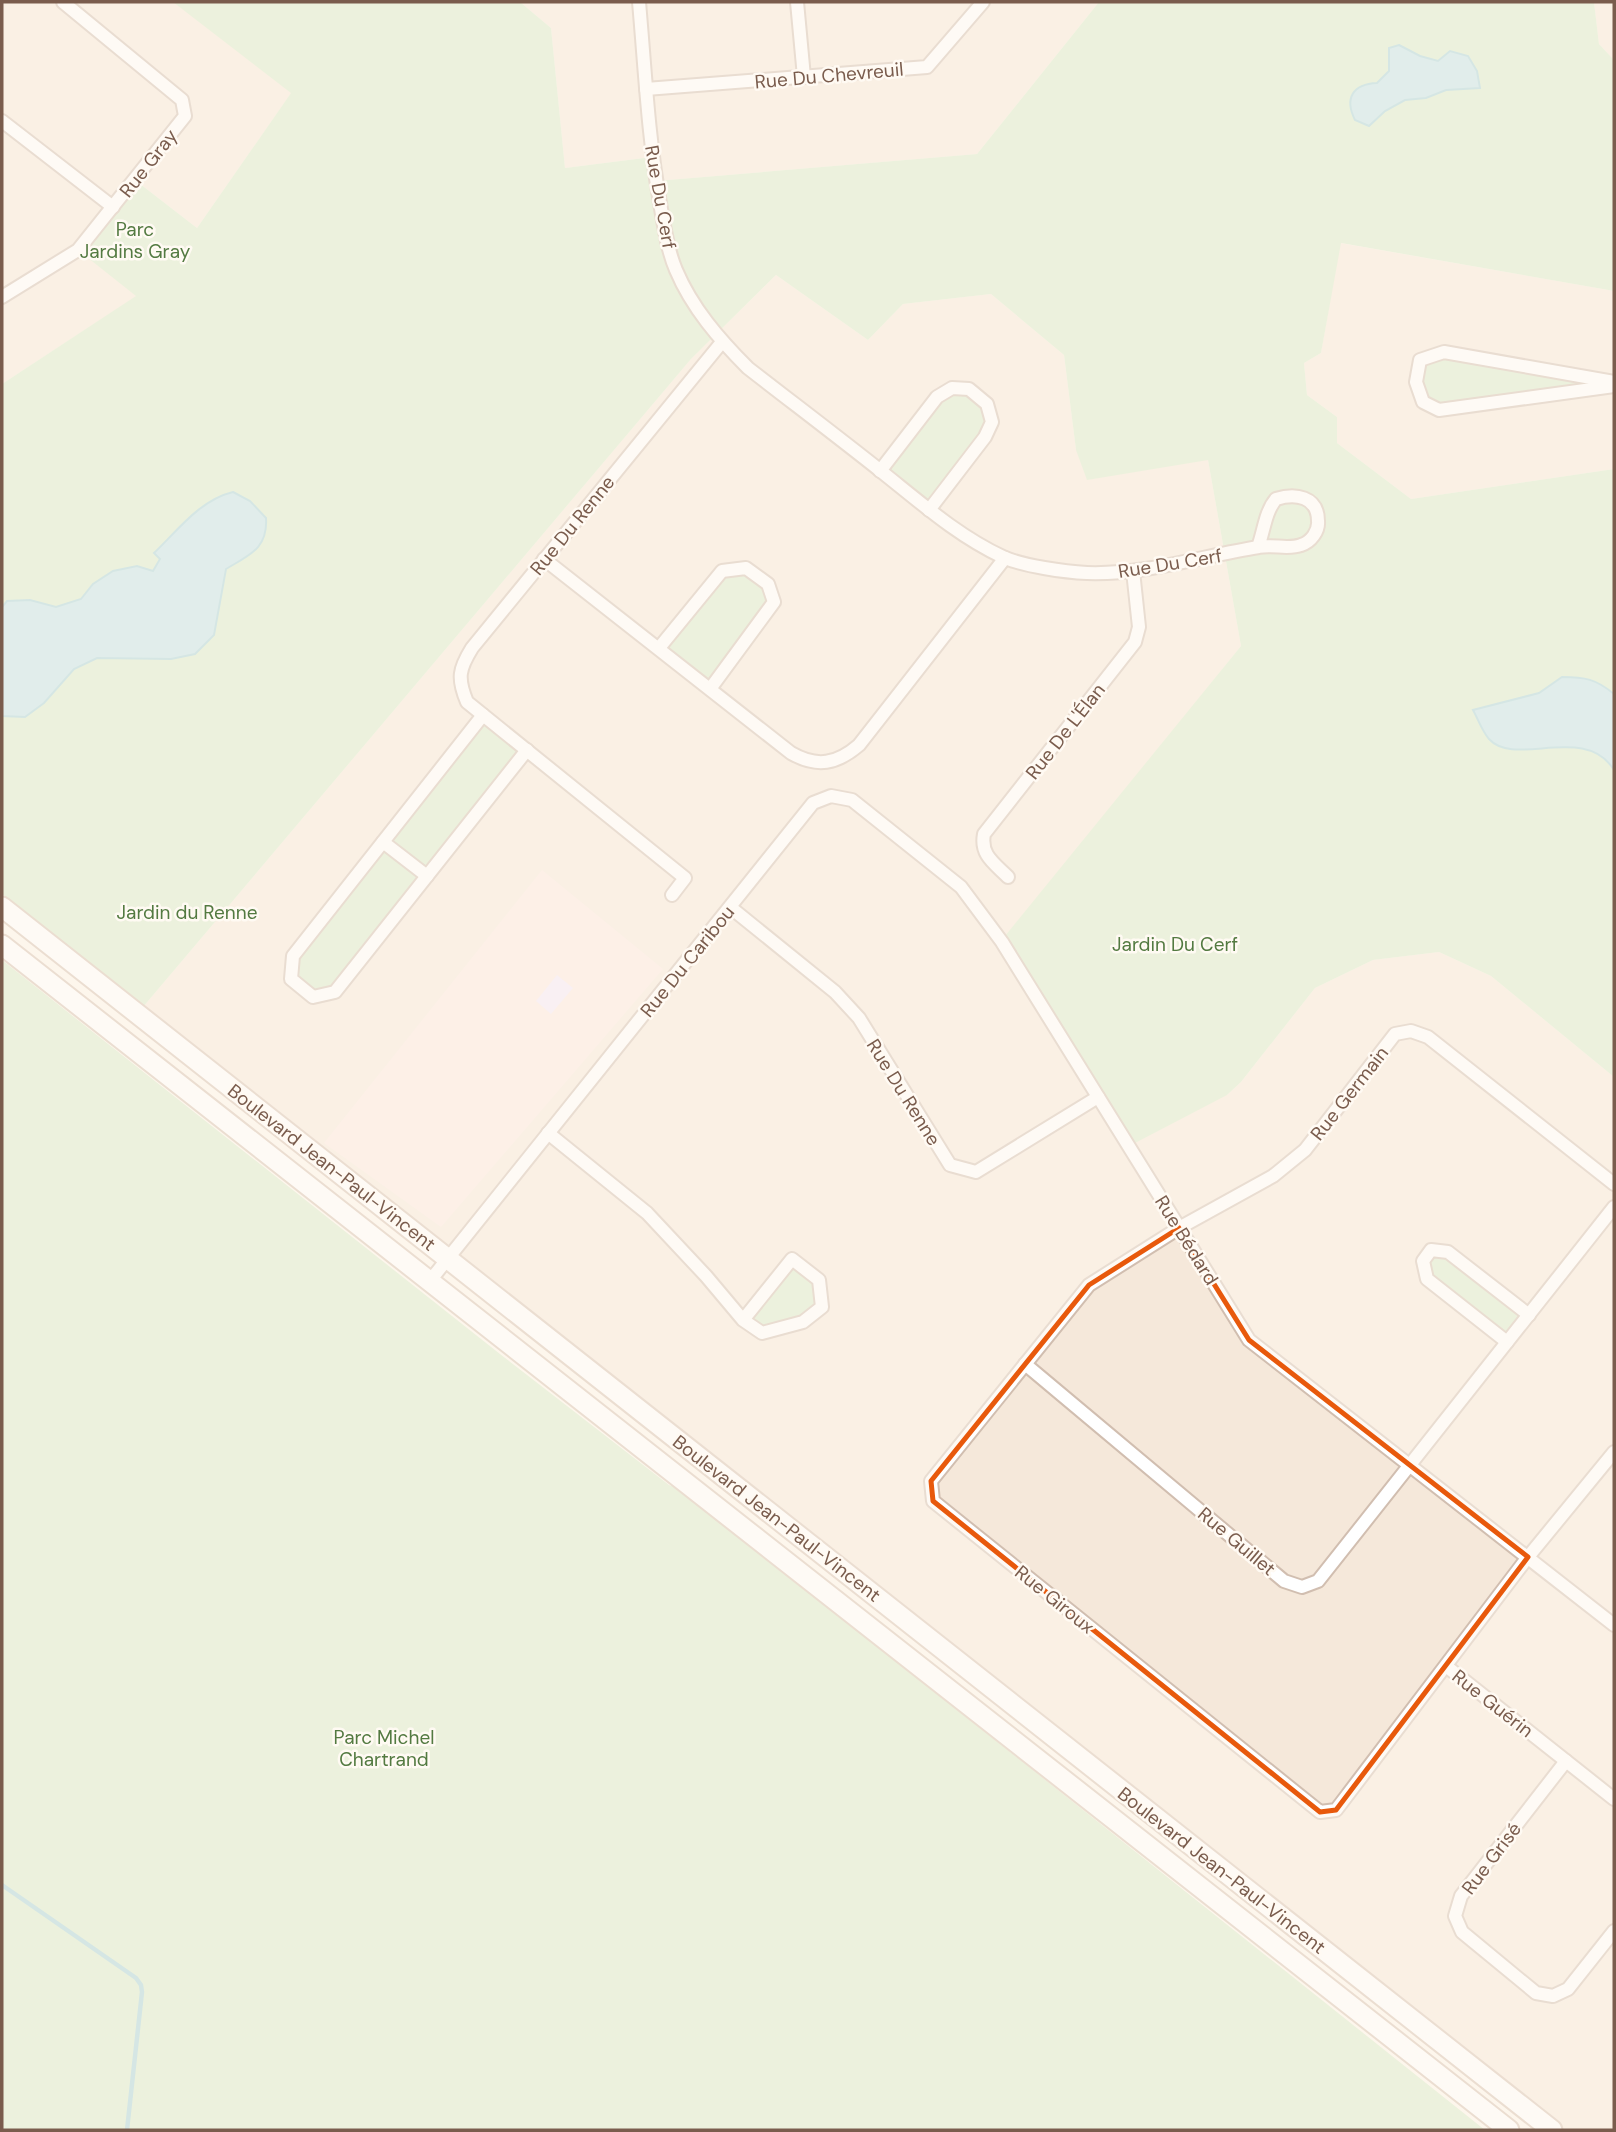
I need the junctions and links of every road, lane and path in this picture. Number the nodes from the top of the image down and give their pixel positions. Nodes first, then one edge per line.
1 (63, 2) edge
2 (639, 2) edge
3 (797, 2) edge
4 (983, 2) edge
5 (803, 77) junction
6 (646, 89) junction
7 (2, 121) edge
8 (113, 207) junction
9 (2, 298) edge
10 (722, 342) junction
11 (1614, 384) edge
12 (880, 471) junction
13 (929, 510) junction
14 (1258, 547) junction
15 (1005, 558) junction
16 (544, 559) junction
17 (1133, 571) junction
18 (659, 648) junction
19 (710, 689) junction
20 (483, 715) junction
21 (527, 750) junction
22 (831, 796) joint
23 (383, 842) junction
24 (427, 876) junction
25 (1009, 877) dead end
26 (672, 895) dead end
27 (2, 907) edge
28 (730, 907) junction
29 (2, 944) edge
30 (1098, 1097) junction
31 (548, 1133) junction
32 (1614, 1184) edge
33 (1614, 1208) edge
34 (1180, 1228) junction
35 (448, 1258) junction
36 (429, 1282) junction
37 (1529, 1315) junction
38 (743, 1320) junction
39 (1507, 1342) junction
40 (1025, 1364) junction
41 (1614, 1452) edge
42 (1410, 1465) junction
43 (1528, 1557) junction
44 (1614, 1625) edge
45 (1446, 1666) junction
46 (1566, 1761) junction
47 (1614, 1799) edge
48 (1614, 1931) edge
49 (1509, 2130) edge
50 (1552, 2130) edge

1 - 8 street, Rue Gray
2 - 6 street, Rue Du Cerf
3 - 5 street
4 - 5 street, Rue Du Chevreuil
5 - 6 street, Rue Du Chevreuil
6 - 10 street, Rue Du Cerf
7 - 8 street
8 - 9 street, Rue Gray
10 - 12 street, Rue Du Cerf
10 - 16 street, Rue Du Renne
11 - 11 street
12 - 13 street, Rue Du Cerf
12 - 13 street
13 - 15 street, Rue Du Cerf
14 - 14 street, Rue Du Cerf
14 - 17 street, Rue Du Cerf
15 - 17 street, Rue Du Cerf
15 - 19 street
16 - 18 street
16 - 20 street, Rue Du Renne
17 - 25 street, Rue De L'Élan
18 - 19 street
18 - 19 street
20 - 21 street, Rue Du Renne
20 - 23 street
21 - 24 street
21 - 26 street, Rue Du Renne
22 - 28 street, Rue Du Caribou
22 - 30 street, Rue Bédard
23 - 24 street
23 - 24 street
27 - 35 street, Boulevard Jean-Paul-Vincent
28 - 30 street, Rue Du Renne
28 - 31 street, Rue Du Caribou
29 - 36 street, Boulevard Jean-Paul-Vincent
30 - 34 street, Rue Bédard
31 - 35 street, Rue Du Caribou
31 - 38 street
32 - 34 street, Rue Germain
33 - 37 street, Rue Guillet
34 - 40 street, Rue Giroux
34 - 42 street, Rue Bédard
35 - 36 street, Rue Du Caribou
35 - 50 street, Boulevard Jean-Paul-Vincent
36 - 49 street, Boulevard Jean-Paul-Vincent
37 - 39 street, Rue Guillet
37 - 39 street
38 - 38 street
39 - 42 street, Rue Guillet
40 - 42 street, Rue Guillet
40 - 45 street, Rue Giroux
41 - 43 street
42 - 43 street, Rue Bédard
43 - 44 street, Rue Bédard
43 - 45 street, Rue Guérin
45 - 46 street, Rue Guérin
46 - 47 street, Rue Guérin
46 - 48 street, Rue Grisé

